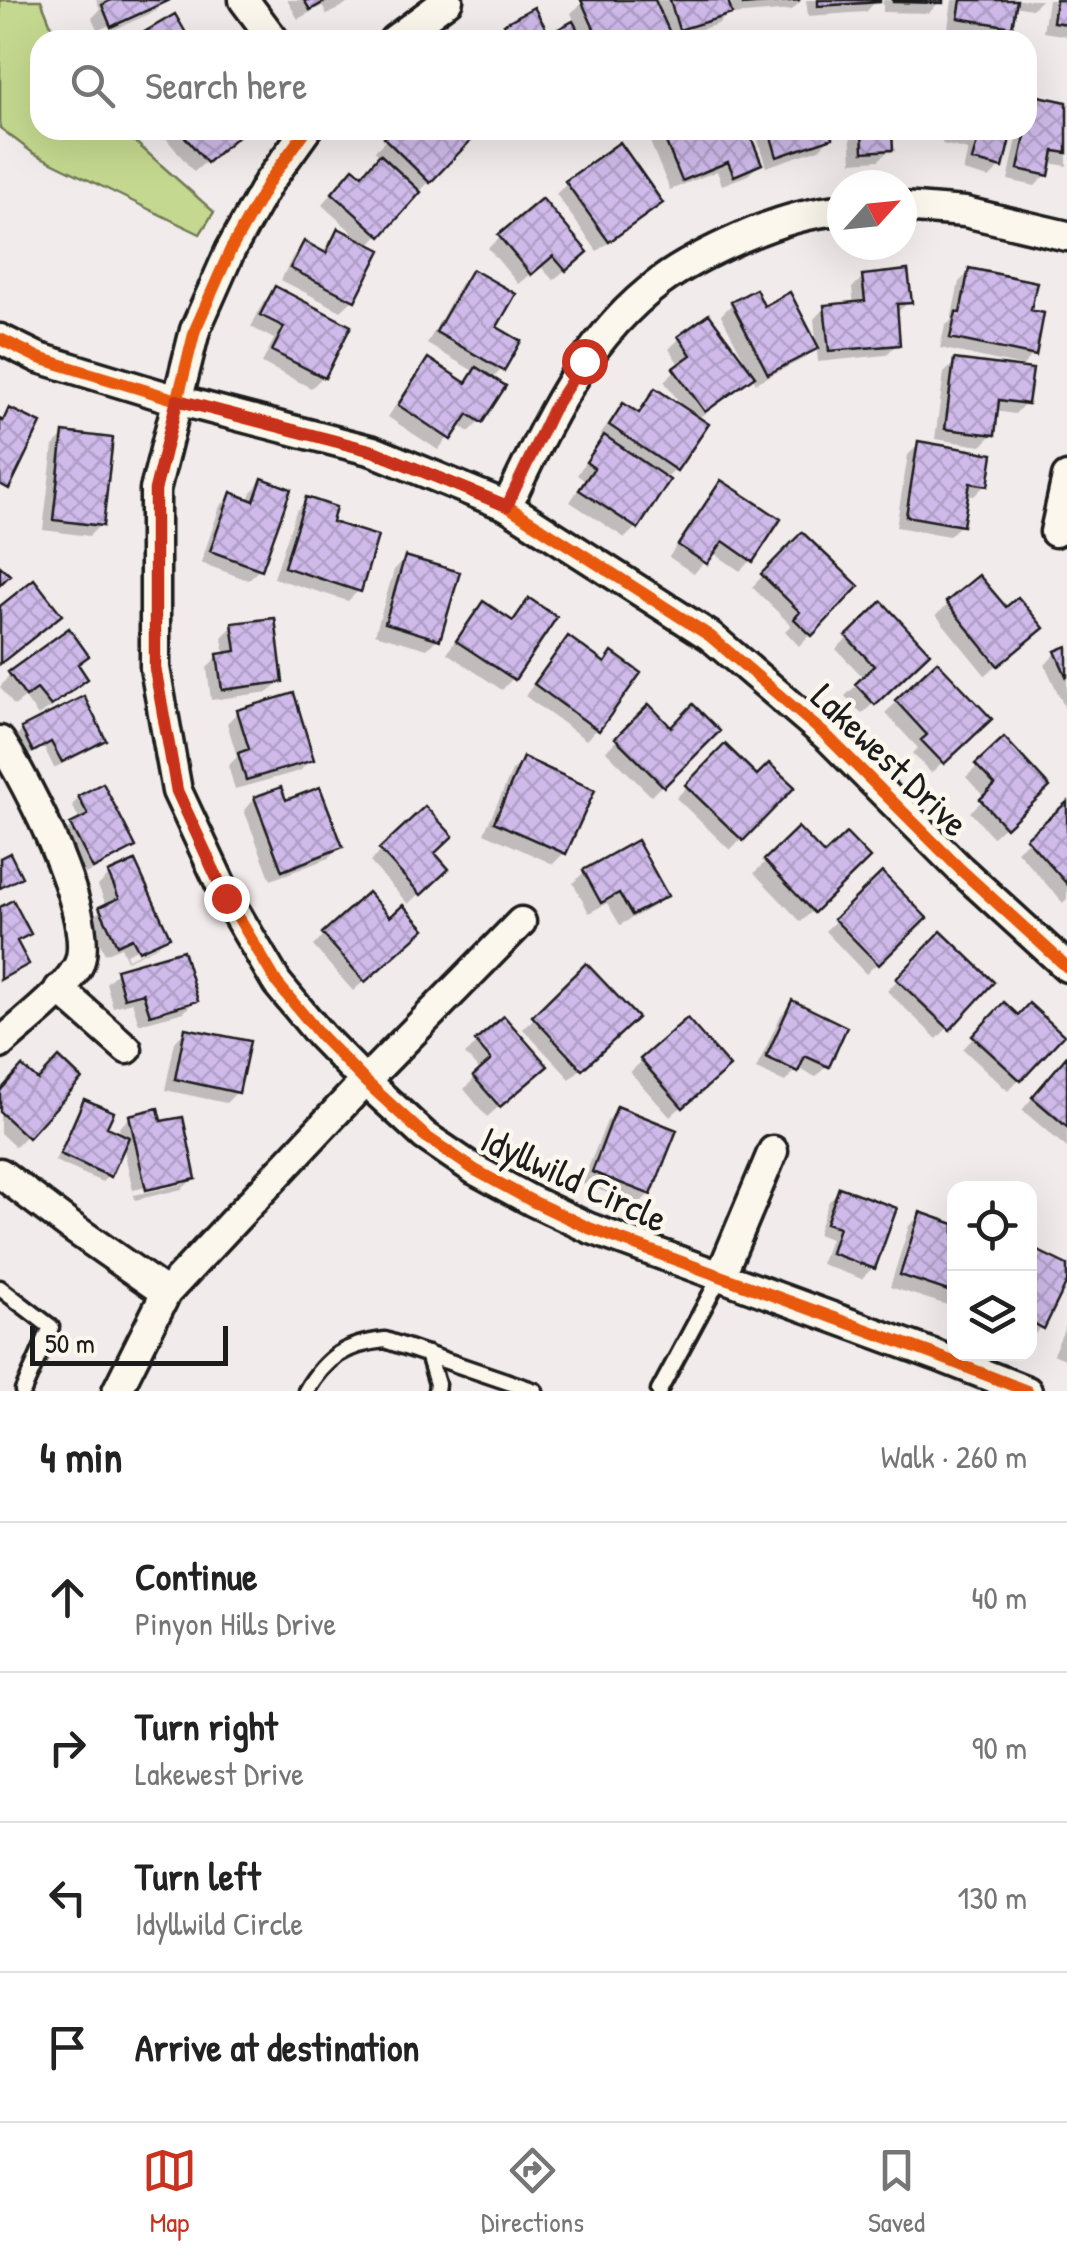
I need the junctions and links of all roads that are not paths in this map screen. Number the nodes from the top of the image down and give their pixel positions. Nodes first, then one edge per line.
1 (244, 0) edge
2 (448, 0) edge
3 (266, 30) edge
4 (408, 30) edge
5 (299, 140) edge
6 (917, 208) edge
7 (827, 210) edge
8 (1067, 236) edge
9 (0, 339) edge
10 (177, 400) junction
11 (1067, 478) edge
12 (507, 506) junction
13 (1055, 532) dead end
14 (0, 741) edge
15 (521, 922) dead end
16 (1067, 967) edge
17 (60, 989) junction
18 (0, 1044) edge
19 (127, 1049) dead end
20 (364, 1081) junction
21 (773, 1151) dead end
22 (0, 1173) edge
23 (720, 1277) junction
24 (0, 1288) edge
25 (166, 1293) junction
26 (428, 1354) junction
27 (310, 1387) edge
28 (23, 1391) edge
29 (117, 1391) edge
30 (436, 1391) edge
31 (535, 1391) edge
32 (659, 1391) edge
33 (1027, 1391) edge

1 - 3 street
2 - 4 street
5 - 10 street, Idyllwild Circle
6 - 8 street
7 - 12 street
9 - 10 street, Lakewest Drive
10 - 12 street, Lakewest Drive
10 - 20 street, Idyllwild Circle
11 - 13 street
12 - 16 street, Lakewest Drive
14 - 17 street
15 - 20 street
17 - 18 street
17 - 19 street
20 - 23 street, Idyllwild Circle
20 - 25 street
21 - 23 street
22 - 25 street
23 - 32 lane
23 - 33 street, Idyllwild Circle
24 - 28 lane
25 - 29 street
26 - 27 lane
26 - 30 lane
26 - 31 lane

